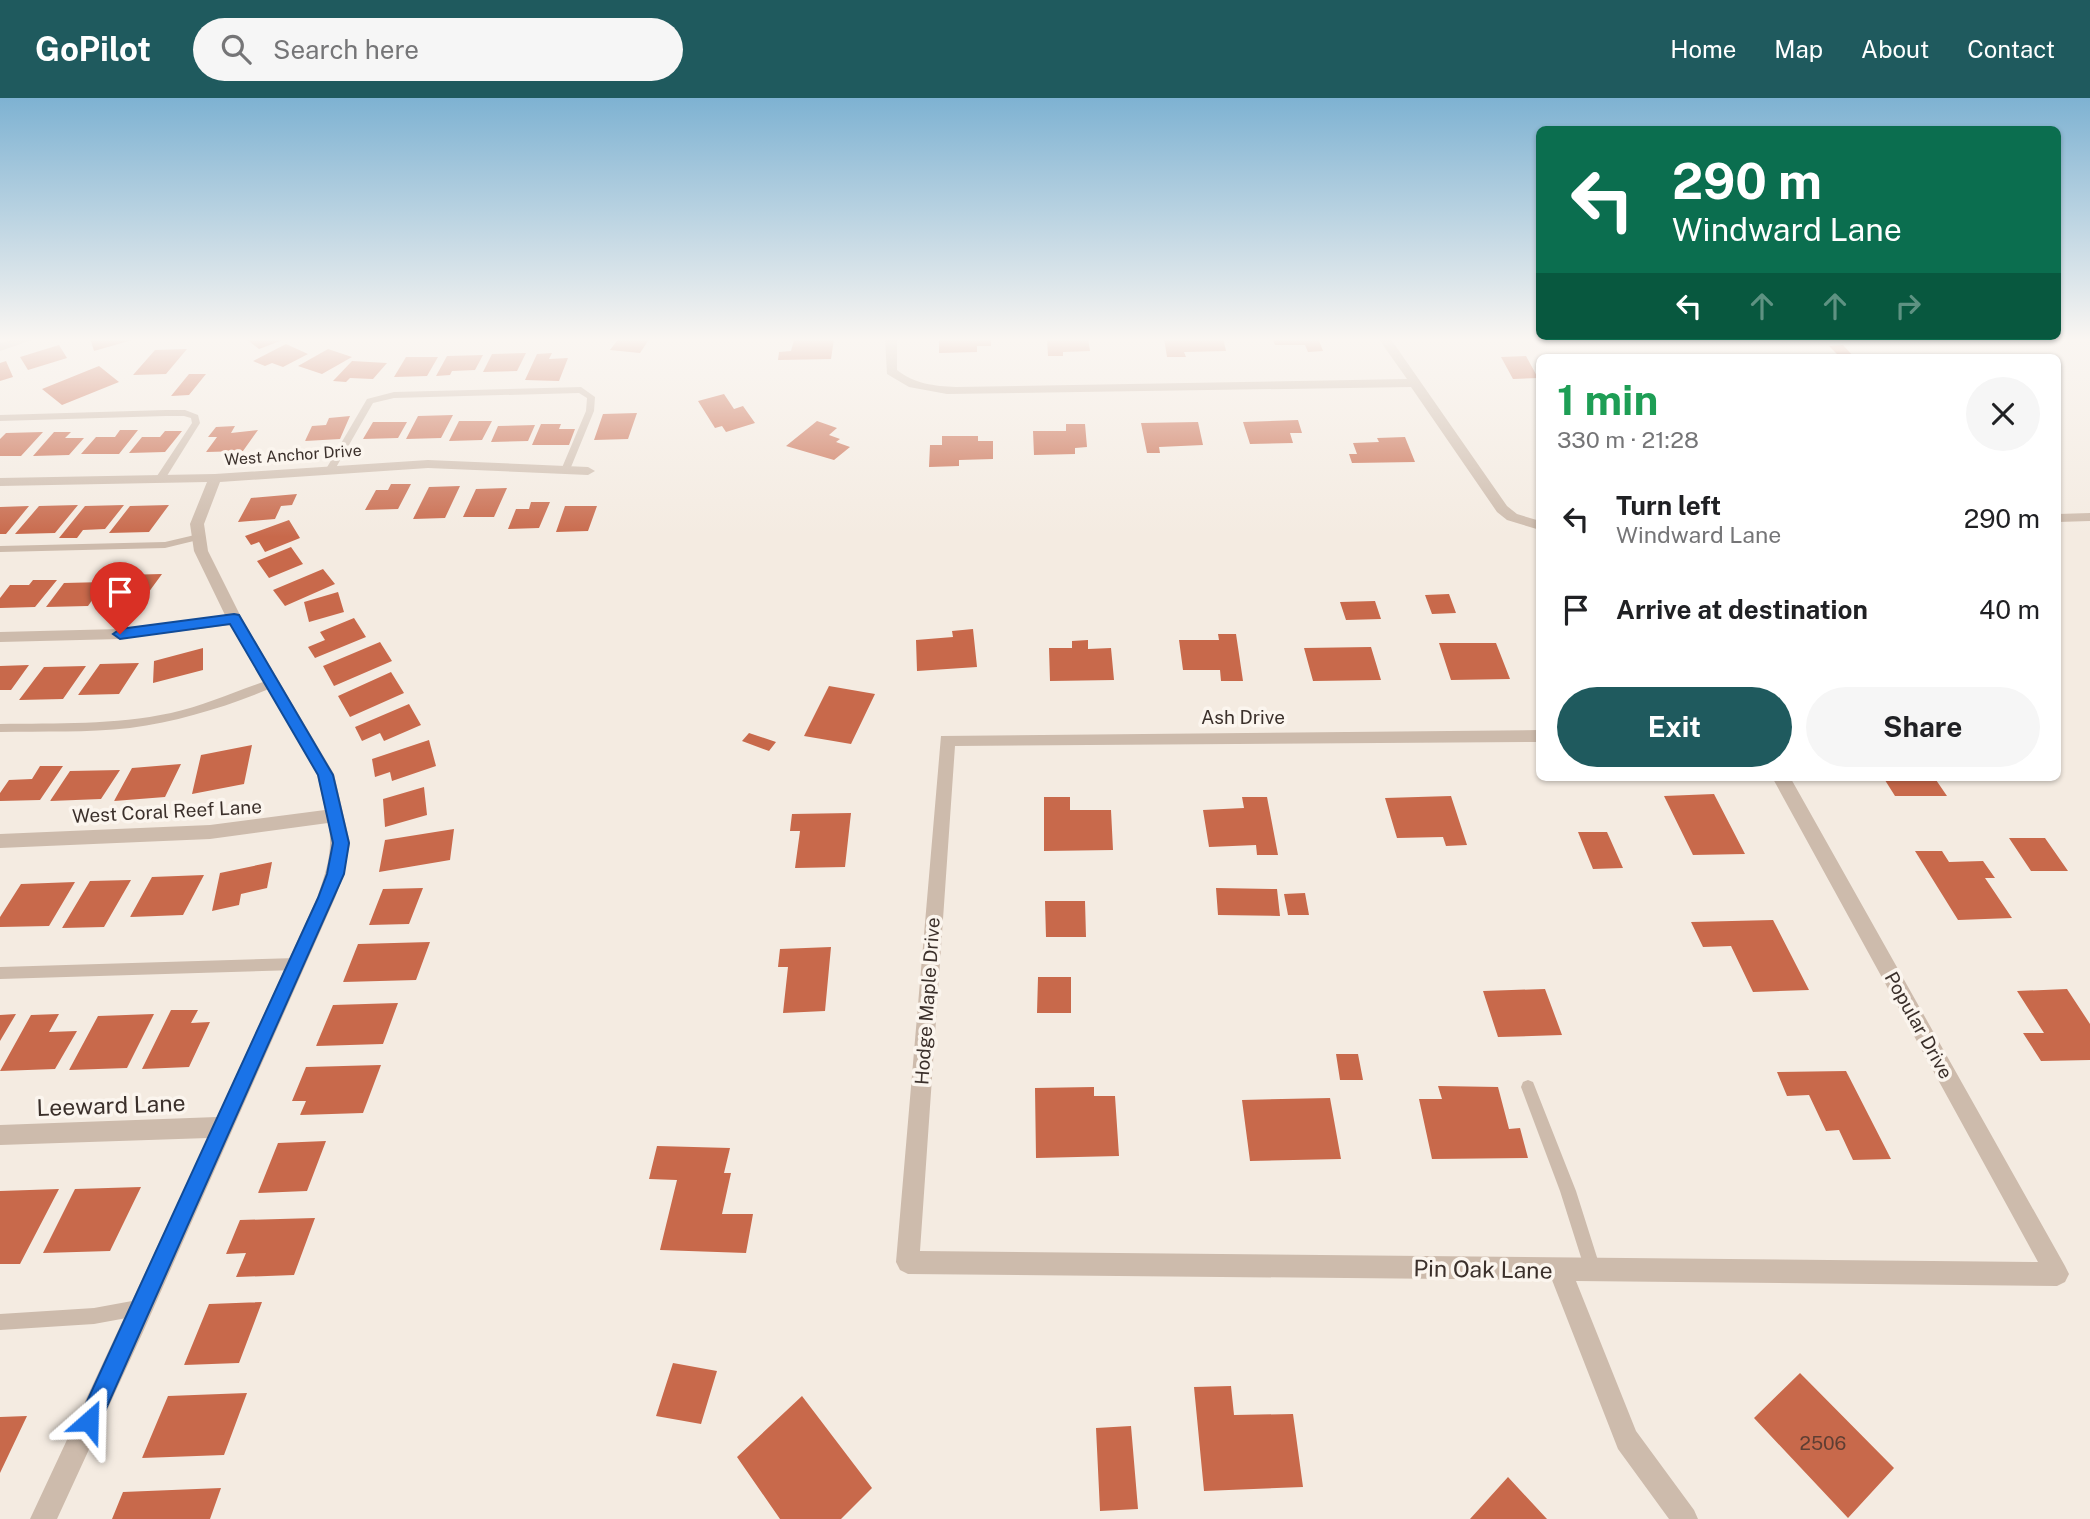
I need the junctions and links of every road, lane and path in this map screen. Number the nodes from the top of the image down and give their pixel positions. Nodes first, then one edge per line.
1 (368, 404) edge
2 (590, 404) edge
3 (1431, 404) edge
4 (0, 418) edge
5 (331, 469) junction
6 (566, 470) junction
7 (588, 471) dead end
8 (215, 478) junction
9 (160, 479) junction
10 (0, 482) edge
11 (2090, 517) edge
12 (2061, 518) edge
13 (1536, 525) edge
14 (199, 537) junction
15 (0, 549) edge
16 (234, 619) junction
17 (0, 637) edge
18 (272, 682) junction
19 (0, 728) edge
20 (1536, 736) edge
21 (947, 740) joint
22 (1783, 781) edge
23 (335, 815) junction
24 (0, 841) edge
25 (296, 964) junction
26 (0, 973) edge
27 (1528, 1087) dead end
28 (223, 1127) junction
29 (0, 1135) edge
30 (908, 1262) joint
31 (1560, 1269) junction
32 (1593, 1270) junction
33 (2057, 1273) joint
34 (143, 1307) junction
35 (0, 1322) edge
36 (43, 1519) edge
37 (1685, 1519) edge

1 - 5 lane
2 - 6 lane
3 - 13 street
4 - 9 lane
5 - 6 street, West Anchor Drive
5 - 8 street, West Anchor Drive
6 - 7 street, West Anchor Drive
8 - 9 street, West Anchor Drive
8 - 14 street
9 - 10 street, West Anchor Drive
11 - 12 street
14 - 15 lane
14 - 16 street
16 - 17 street
16 - 18 street
18 - 19 lane
18 - 23 street
20 - 21 street, Ash Drive
21 - 30 street, Hodge Maple Drive
22 - 33 street, Popular Drive
23 - 24 street, West Coral Reef Lane
23 - 25 street
25 - 26 lane
25 - 28 street
27 - 32 lane
28 - 29 street, Leeward Lane
28 - 34 street
30 - 31 street, Pin Oak Lane
31 - 32 street, Pin Oak Lane
31 - 37 street
32 - 33 street, Pin Oak Lane
34 - 35 lane
34 - 36 street

